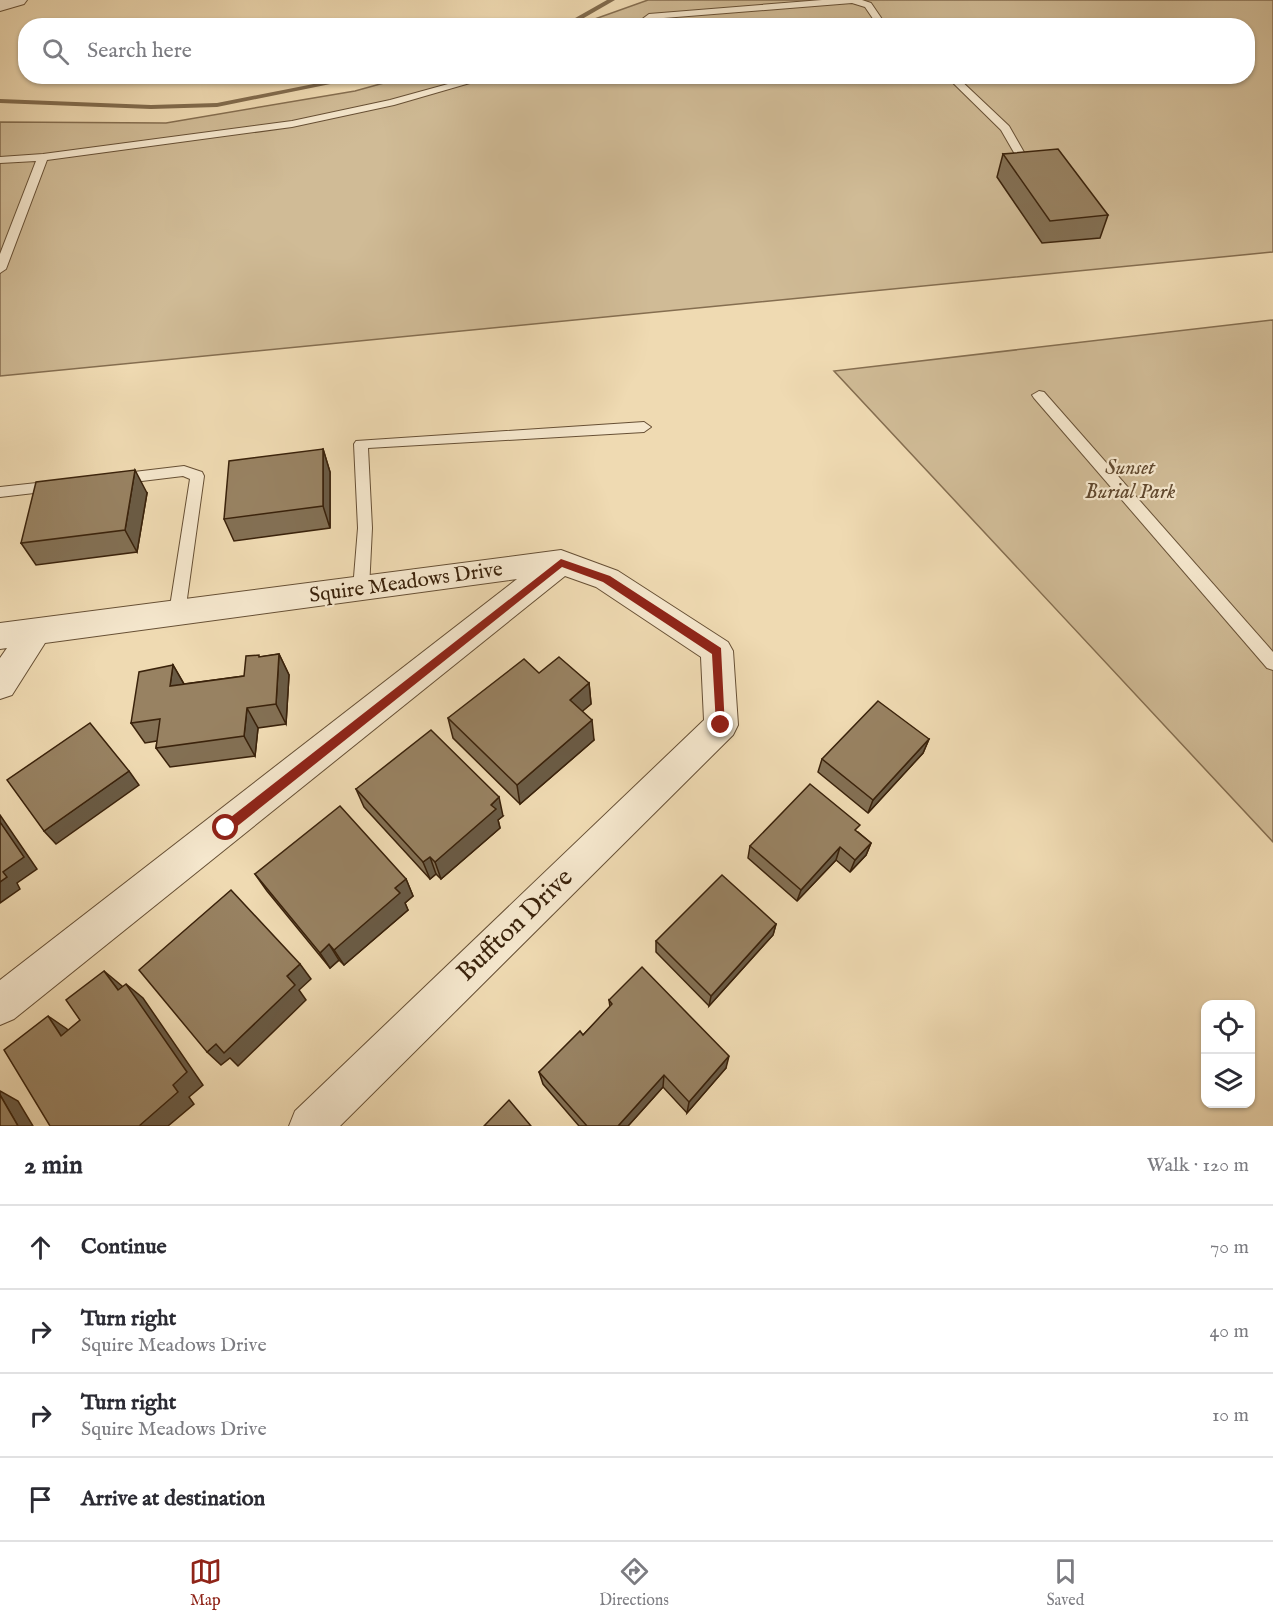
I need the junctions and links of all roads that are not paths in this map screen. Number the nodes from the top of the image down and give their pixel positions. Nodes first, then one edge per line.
1 (18, 0) edge
2 (0, 6) edge
3 (648, 18) edge
4 (877, 18) edge
5 (461, 84) edge
6 (958, 84) edge
7 (1020, 154) edge
8 (43, 157) junction
9 (0, 160) edge
10 (0, 269) edge
11 (1040, 395) dead end
12 (644, 427) dead end
13 (104, 480) edge
14 (69, 484) edge
15 (0, 492) edge
16 (561, 562) junction
17 (361, 589) junction
18 (177, 613) junction
19 (36, 632) junction
20 (0, 636) edge
21 (1273, 663) edge
22 (0, 685) edge
23 (721, 725) joint
24 (0, 1005) edge
25 (310, 1126) edge

1 - 2 street
3 - 4 lane
5 - 8 lane
6 - 7 lane
8 - 9 lane
8 - 10 lane
11 - 21 lane
12 - 17 lane
13 - 18 lane
14 - 15 lane
16 - 17 street, Squire Meadows Drive
16 - 23 street, Squire Meadows Drive
16 - 24 street
17 - 18 street, Squire Meadows Drive
18 - 19 street, Squire Meadows Drive
19 - 20 street, Squire Meadows Drive
19 - 22 street
23 - 25 street, Buffton Drive

